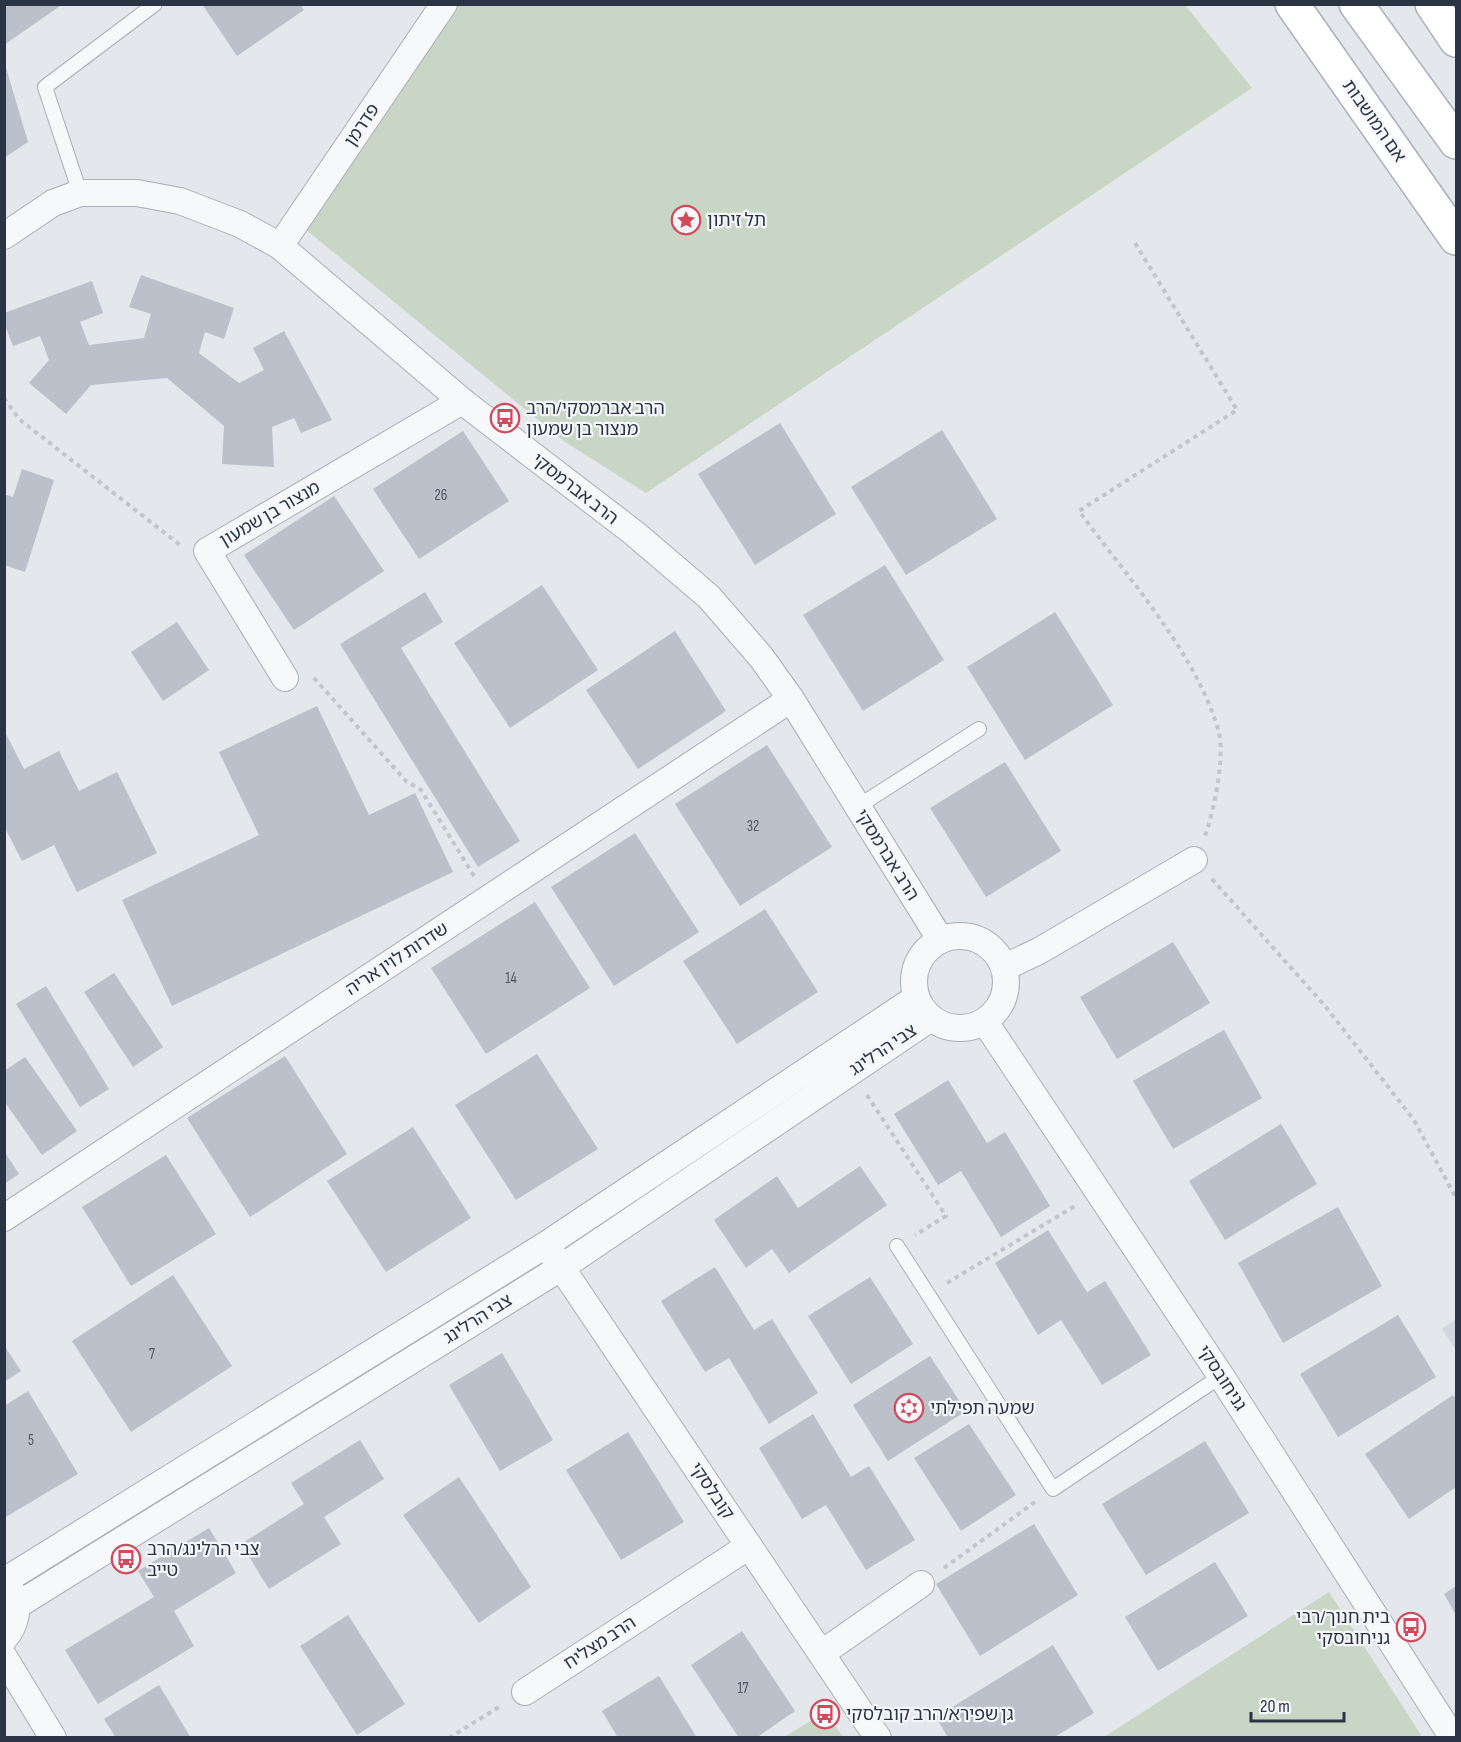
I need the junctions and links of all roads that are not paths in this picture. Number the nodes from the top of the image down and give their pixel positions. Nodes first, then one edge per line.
1 (155, 4) edge
2 (444, 4) edge
3 (1292, 4) edge
4 (1356, 4) edge
5 (1432, 4) edge
6 (1456, 40) edge
7 (1456, 142) edge
8 (80, 193) junction
9 (4, 236) edge
10 (1456, 238) edge
11 (280, 246) junction
12 (462, 401) junction
13 (285, 678) dead end
14 (790, 699) junction
15 (979, 729) dead end
16 (857, 807) junction
17 (1194, 860) road end
18 (940, 939) junction
19 (1005, 966) junction
20 (924, 1008) junction
21 (985, 1022) junction
22 (4, 1218) edge
23 (547, 1244) junction
24 (897, 1246) road end
25 (562, 1267) junction
26 (1221, 1376) junction
27 (748, 1546) junction
28 (4, 1582) edge
29 (921, 1584) road end
30 (16, 1606) junction
31 (4, 1639) edge
32 (822, 1653) junction
33 (4, 1657) edge
34 (525, 1692) road end
35 (53, 1737) edge
36 (878, 1737) edge
37 (1453, 1737) edge

1 - 8 lane
2 - 11 street, פדרמן
3 - 10 main road, אם המושבות
4 - 7 main road
5 - 6 main road
8 - 9 street, הרב אברמסקי
8 - 11 street, הרב אברמסקי
11 - 12 street, הרב אברמסקי
12 - 13 street, מנצור בן שמעון
12 - 14 street, הרב אברמסקי
14 - 16 street, הרב אברמסקי
14 - 22 street, שדרות לוין אריה
15 - 16 lane
16 - 18 street, הרב אברמסקי
17 - 19 street
18 - 19 street
18 - 20 street
19 - 21 street
20 - 21 street
20 - 23 street, צבי הרלינג
20 - 25 street, צבי הרלינג
21 - 26 street, גניחובסקי
23 - 25 street, קובלסקי
23 - 28 street, צבי הרלינג
24 - 26 lane
25 - 27 street, קובלסקי
25 - 30 street, צבי הרלינג
26 - 37 street, גניחובסקי
27 - 32 street, קובלסקי
27 - 34 street, הרב מצליח
28 - 30 street
29 - 32 street
30 - 31 street
32 - 36 street, קובלסקי
33 - 35 street

